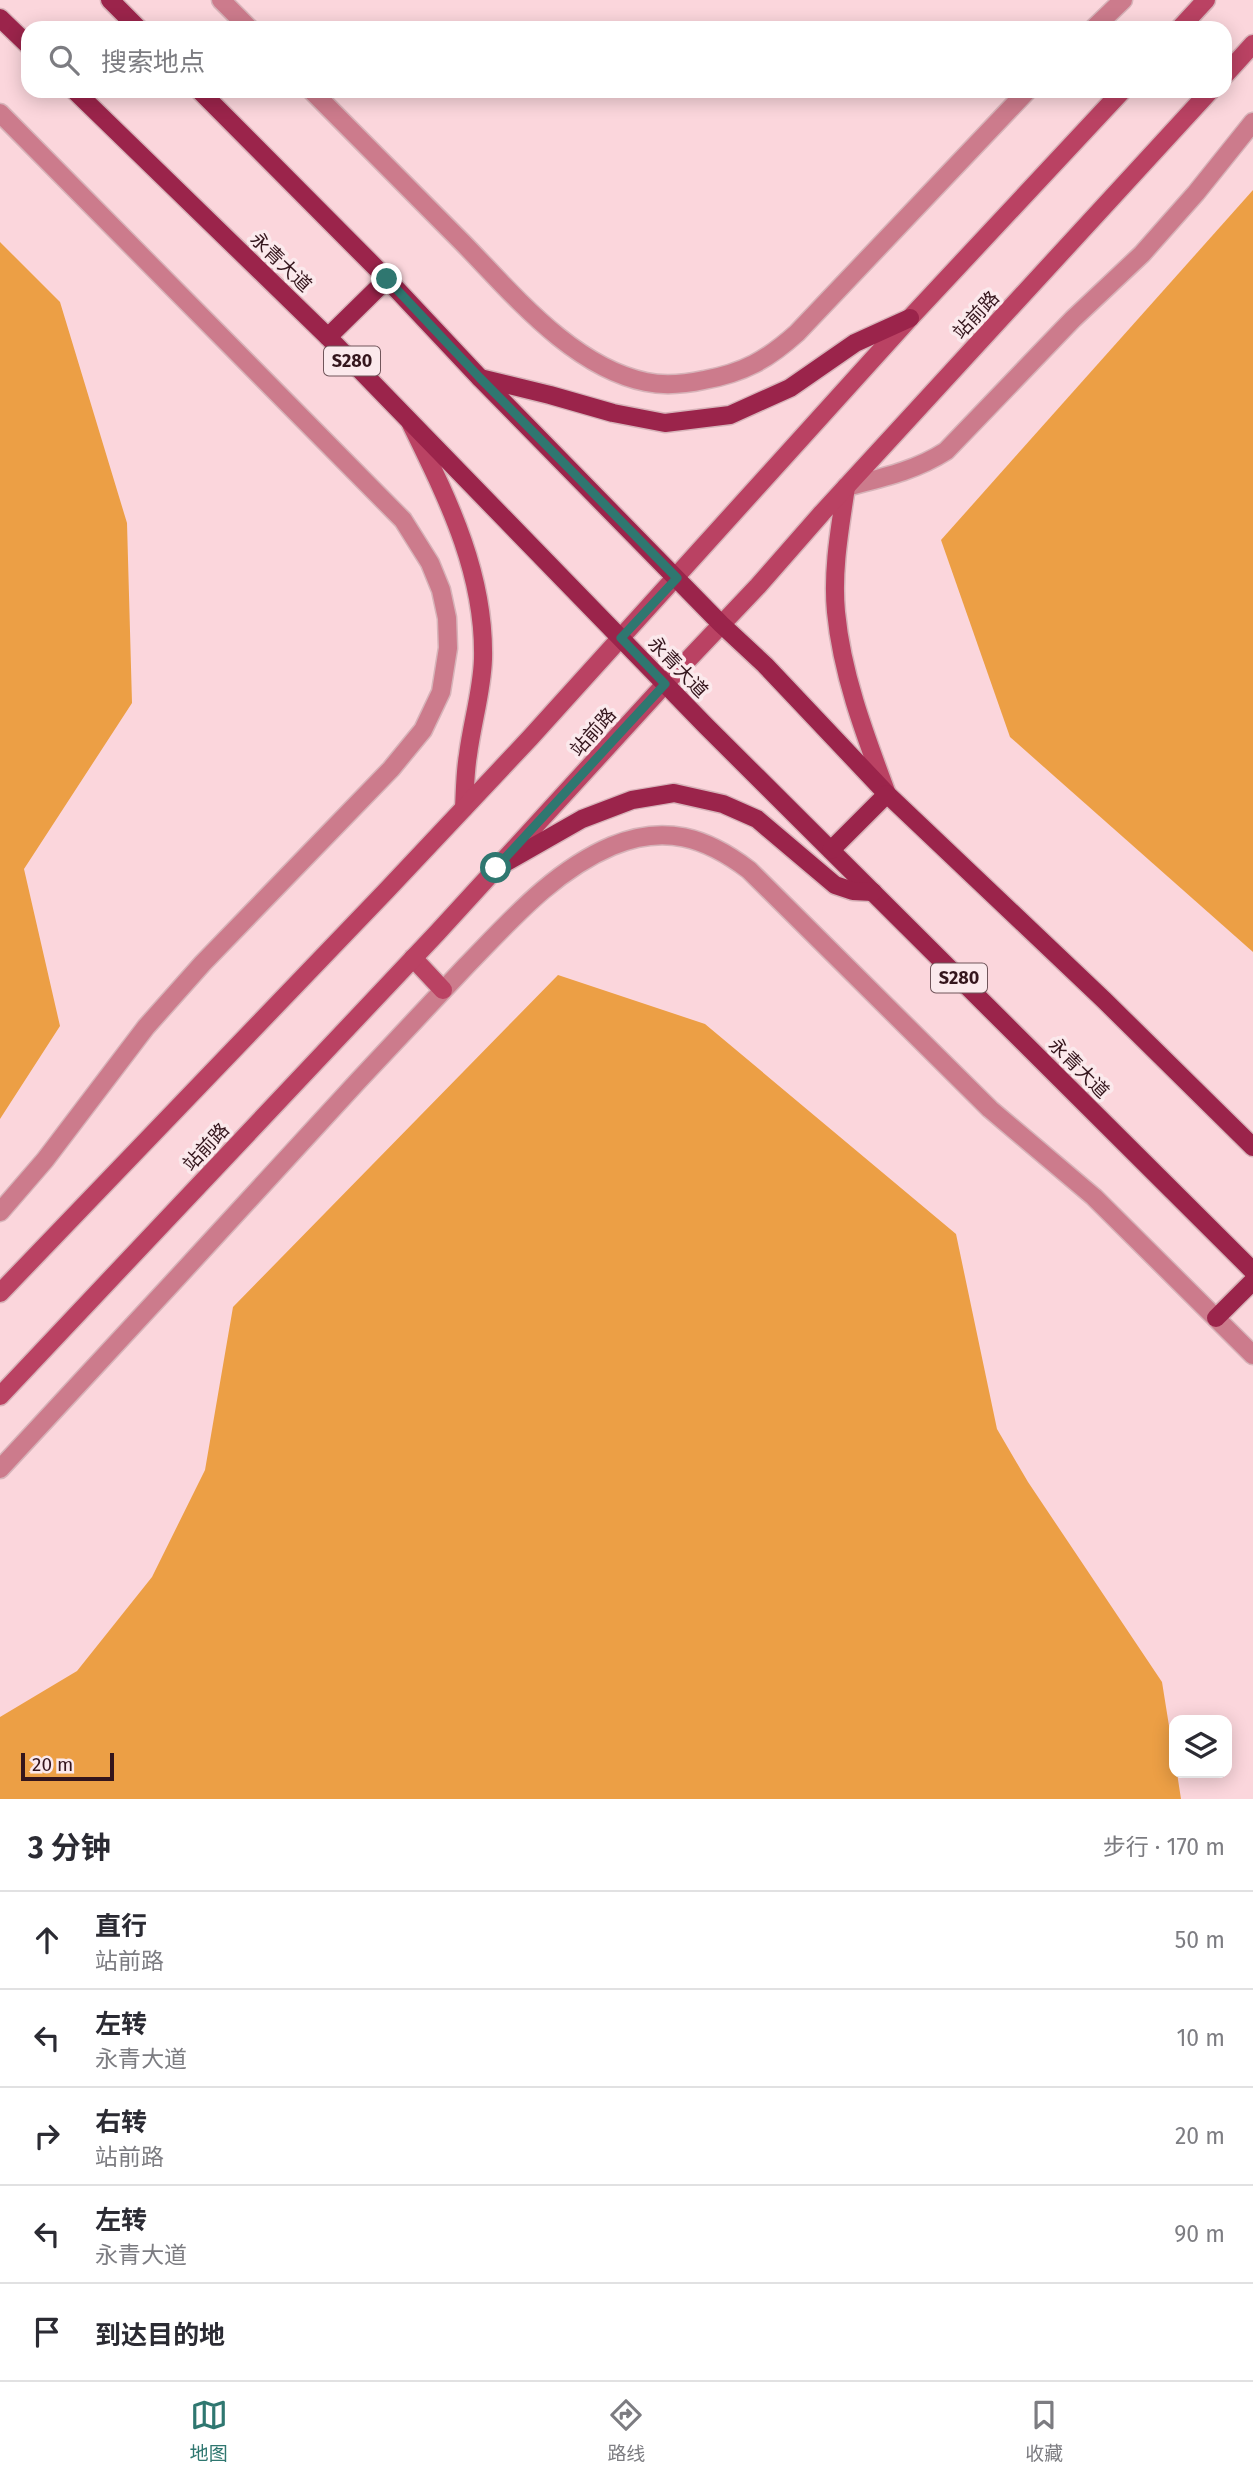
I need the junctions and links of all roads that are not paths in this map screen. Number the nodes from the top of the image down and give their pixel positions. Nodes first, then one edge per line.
1 (110, 0) edge
2 (221, 0) edge
3 (1124, 0) edge
4 (1206, 0) edge
5 (0, 18) edge
6 (131, 21) edge
7 (242, 21) edge
8 (1102, 21) edge
9 (1186, 21) edge
10 (21, 38) edge
11 (1253, 44) edge
12 (1232, 67) edge
13 (82, 98) edge
14 (207, 98) edge
15 (319, 98) edge
16 (1020, 98) edge
17 (1115, 98) edge
18 (1204, 98) edge
19 (0, 113) edge
20 (1253, 122) edge
21 (387, 279) junction
22 (909, 318) junction
23 (328, 337) junction
24 (480, 378) junction
25 (410, 421) junction
26 (846, 487) junction
27 (677, 578) junction
28 (721, 624) junction
29 (621, 638) junction
30 (665, 684) junction
31 (887, 794) junction
32 (464, 808) junction
33 (831, 850) junction
34 (496, 868) junction
35 (873, 892) junction
36 (413, 958) junction
37 (443, 990) junction
38 (1253, 1147) edge
39 (0, 1212) edge
40 (1253, 1271) edge
41 (1253, 1281) edge
42 (0, 1293) edge
43 (1216, 1318) junction
44 (1253, 1355) edge
45 (0, 1396) edge
46 (0, 1469) edge

1 - 6 main road
2 - 7 street
3 - 8 street
4 - 9 main road
5 - 10 main road
11 - 12 main road
13 - 23 main road, 永青大道 / S280
14 - 21 main road
15 - 16 street
17 - 22 main road
18 - 26 main road, 站前路
19 - 39 street
20 - 26 street
21 - 23 main road
21 - 24 main road
22 - 24 main road
22 - 27 main road
23 - 25 main road, 永青大道 / S280
24 - 27 main road
25 - 29 main road, 永青大道 / S280
25 - 32 main road
26 - 28 main road, 站前路
26 - 31 main road
27 - 28 main road
27 - 29 main road
28 - 30 main road, 站前路
28 - 31 main road
29 - 30 main road, 永青大道 / S280
29 - 32 main road
30 - 33 main road, 永青大道 / S280
30 - 34 main road, 站前路
31 - 33 main road
31 - 38 main road
32 - 42 main road
33 - 35 main road, 永青大道 / S280
34 - 35 main road
34 - 36 main road, 站前路
35 - 40 main road, 永青大道 / S280
36 - 37 main road
36 - 45 main road, 站前路
37 - 43 street
37 - 46 street
41 - 43 main road
43 - 44 street

